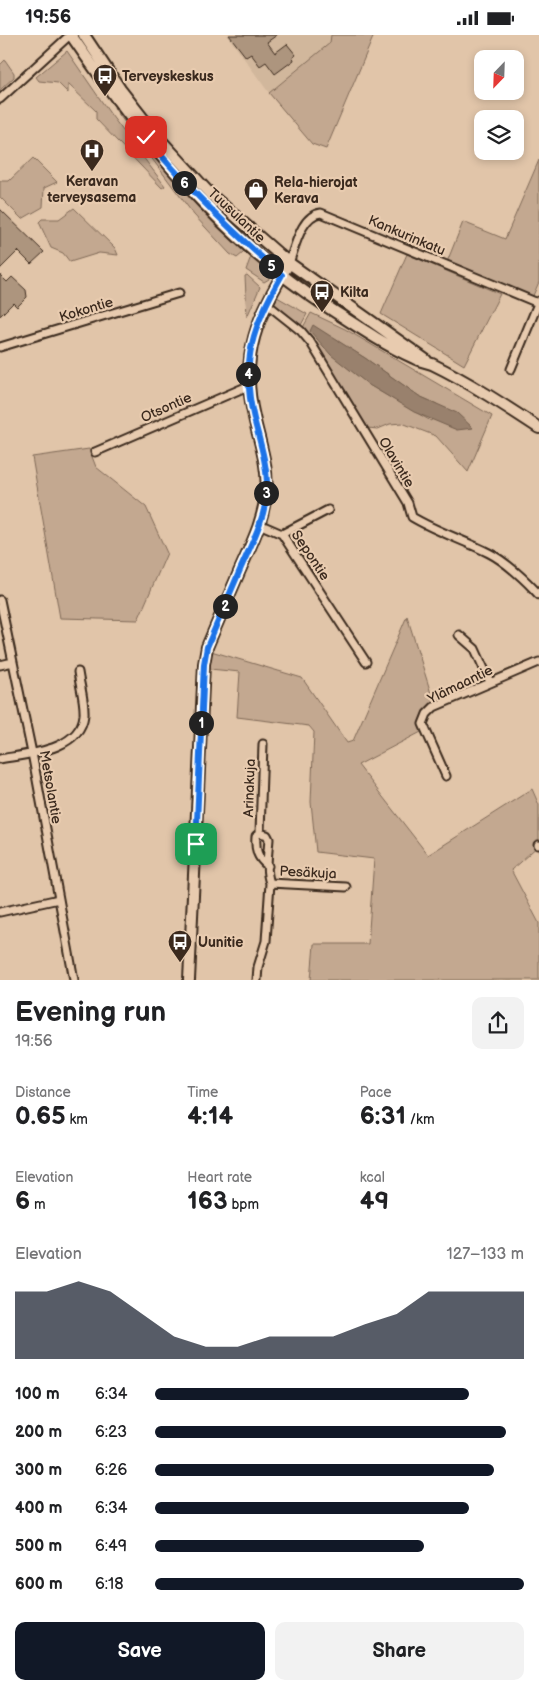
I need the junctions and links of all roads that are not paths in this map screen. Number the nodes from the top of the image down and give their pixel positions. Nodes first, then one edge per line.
1 (70, 35) edge
2 (84, 35) edge
3 (0, 99) edge
4 (289, 263) junction
5 (282, 275) junction
6 (179, 293) dead end
7 (538, 302) edge
8 (267, 304) junction
9 (0, 347) edge
10 (430, 364) junction
11 (511, 369) dead end
12 (248, 387) junction
13 (501, 403) junction
14 (539, 420) edge
15 (539, 428) edge
16 (95, 452) dead end
17 (328, 510) dead end
18 (260, 524) junction
19 (282, 534) junction
20 (539, 595) edge
21 (0, 600) edge
22 (459, 635) dead end
23 (13, 662) junction
24 (366, 662) dead end
25 (539, 662) edge
26 (0, 665) edge
27 (78, 672) dead end
28 (490, 682) junction
29 (263, 744) dead end
30 (32, 753) junction
31 (0, 759) edge
32 (446, 777) dead end
33 (260, 833) junction
34 (268, 866) junction
35 (270, 883) junction
36 (346, 887) dead end
37 (59, 899) junction
38 (0, 912) edge
39 (74, 980) edge
40 (189, 980) edge
41 (257, 980) edge

1 - 3 street
1 - 5 main road, Tuusulantie
2 - 4 main road, Tuusulantie
4 - 5 main road
4 - 7 street, Kankurinkatu
4 - 10 main road, Tuusulantie
5 - 8 main road
5 - 10 main road, Tuusulantie
6 - 9 street, Kokontie
7 - 11 street
8 - 12 main road
8 - 20 street, Olavintie
10 - 13 main road, Tuusulantie
12 - 16 street, Otsontie
12 - 18 main road
13 - 14 main road, Tuusulantie
13 - 15 main road, Tuusulantie
17 - 19 street
18 - 19 street, Sepontie
18 - 40 main road
19 - 24 street, Sepontie
21 - 23 street, Metsolantie
22 - 28 street
23 - 26 street
23 - 30 street, Metsolantie
25 - 28 street, Ylämaantie
27 - 30 street
28 - 32 street, Ylämaantie
29 - 33 street, Arinakuja
30 - 31 street
30 - 37 street, Metsolantie
33 - 34 street, Pesäkuja
33 - 34 street, Pesäkuja
34 - 35 street, Pesäkuja
35 - 36 street, Pesäkuja
35 - 41 street, Pesäkuja
37 - 38 street
37 - 39 street, Metsolantie

